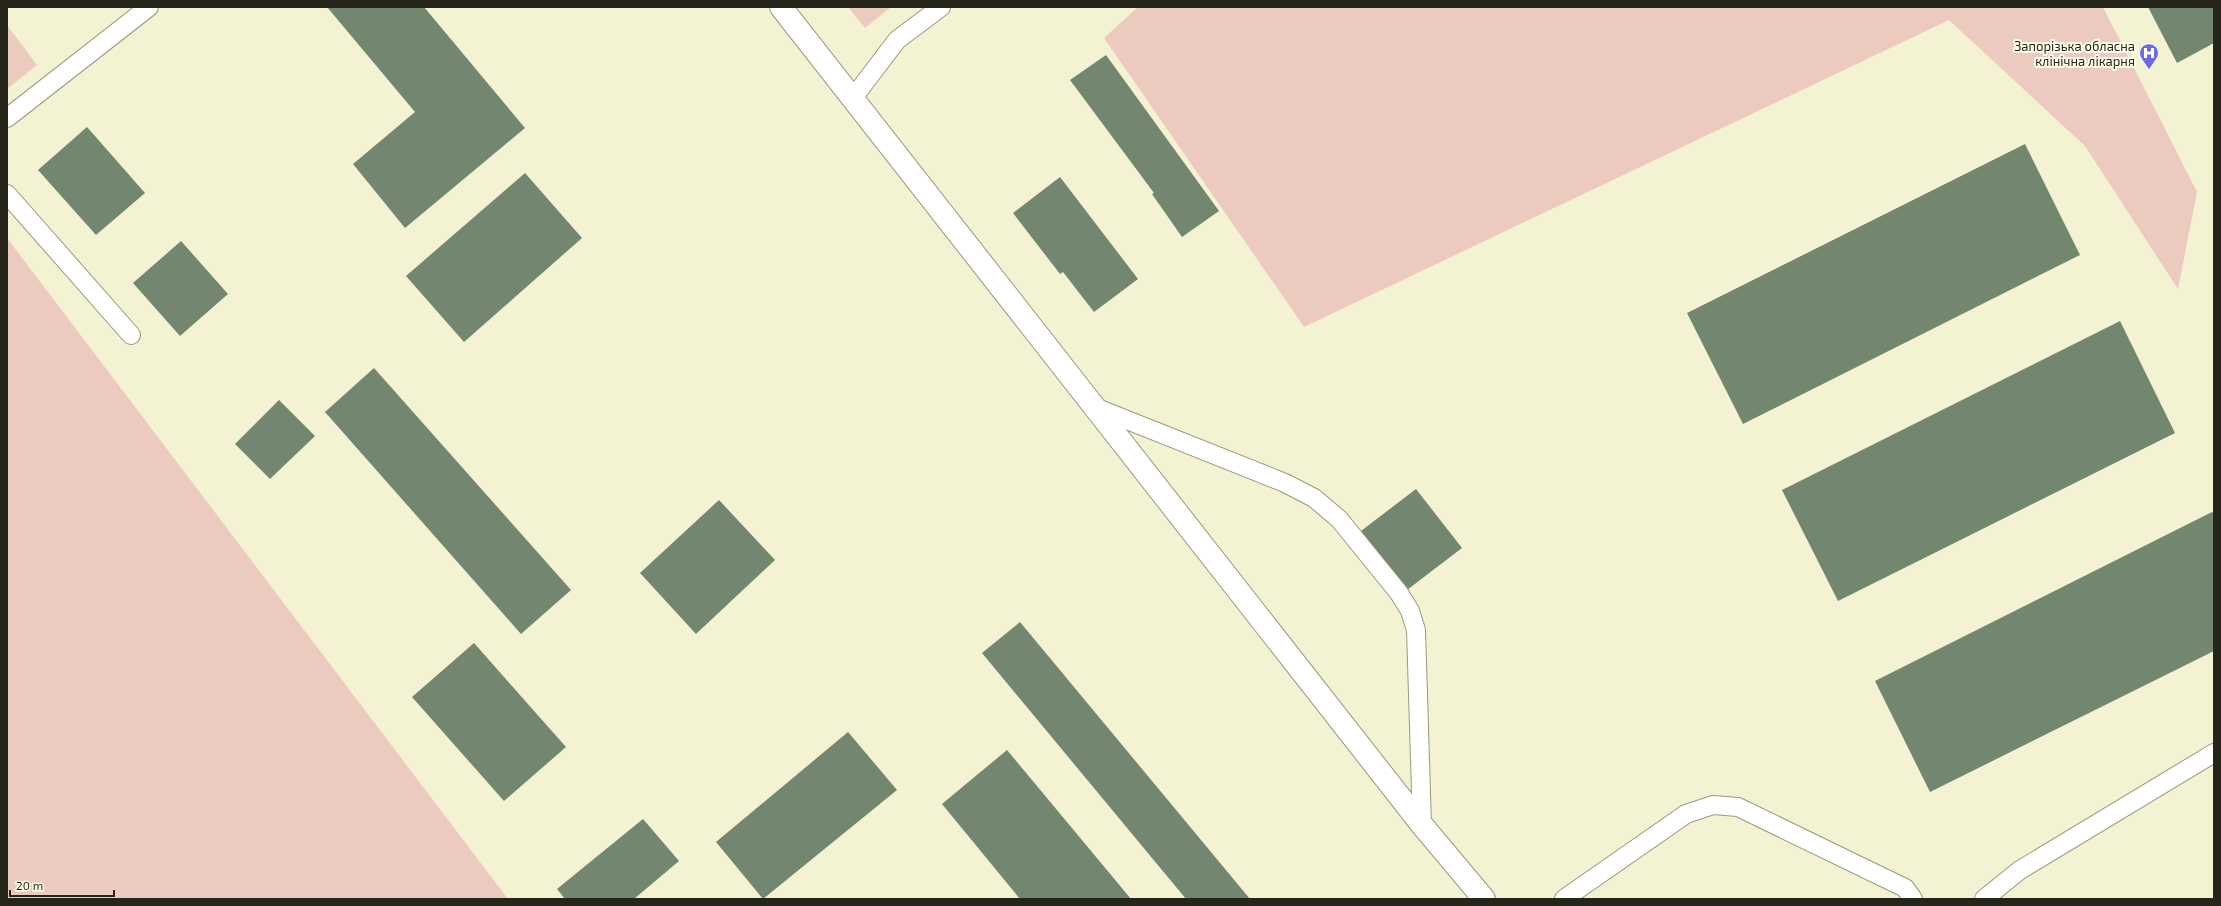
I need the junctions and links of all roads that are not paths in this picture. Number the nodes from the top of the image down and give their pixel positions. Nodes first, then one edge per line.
1 (149, 7) edge
2 (781, 7) edge
3 (941, 7) edge
4 (853, 98) junction
5 (7, 118) edge
6 (7, 194) edge
7 (131, 335) dead end
8 (1097, 408) junction
9 (2214, 753) edge
10 (1422, 825) junction
11 (1484, 899) edge
12 (1564, 899) edge
13 (1913, 899) edge
14 (1984, 899) edge

1 - 5 lane
2 - 4 highway
3 - 4 lane
4 - 8 highway
6 - 7 lane
8 - 10 highway
8 - 10 lane
9 - 14 lane
10 - 11 highway
12 - 13 lane

